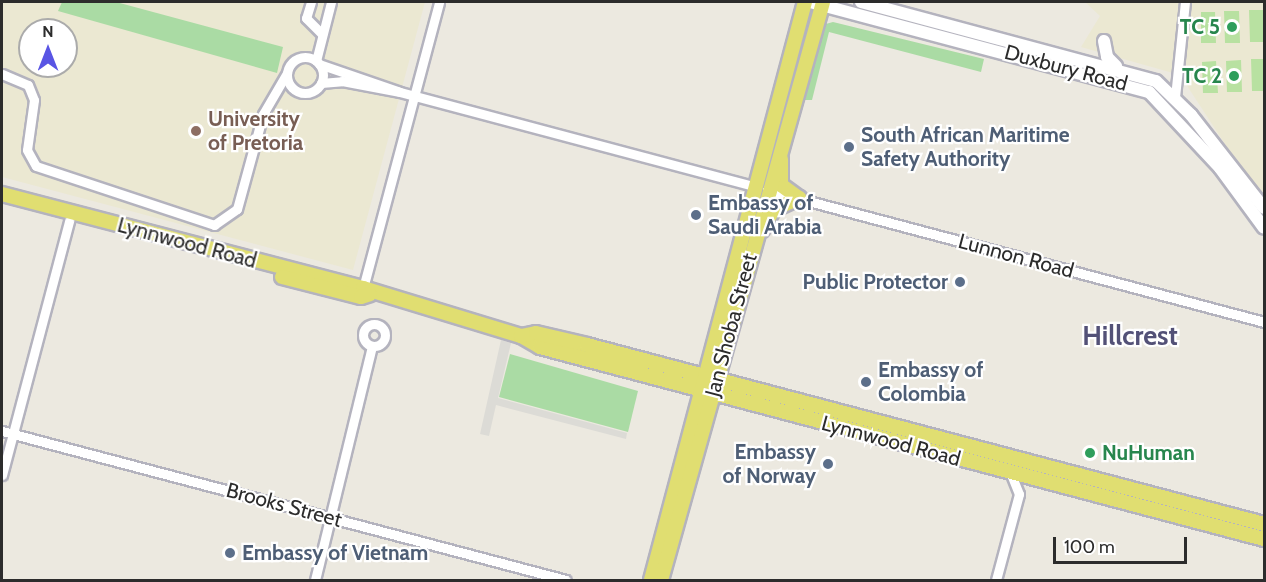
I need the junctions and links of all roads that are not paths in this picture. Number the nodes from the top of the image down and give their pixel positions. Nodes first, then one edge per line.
1 (311, 2) edge
2 (331, 2) edge
3 (439, 2) edge
4 (805, 2) edge
5 (861, 2) edge
6 (1185, 2) edge
7 (818, 3) edge
8 (322, 34) junction
9 (1104, 41) dead end
10 (1090, 60) junction
11 (1044, 61) junction
12 (317, 63) junction
13 (1119, 68) junction
14 (287, 73) junction
15 (2, 74) edge
16 (321, 83) junction
17 (1135, 86) junction
18 (297, 91) junction
19 (400, 92) junction
20 (275, 96) junction
21 (414, 96) junction
22 (1175, 97) junction
23 (780, 141) junction
24 (760, 188) junction
25 (2, 194) edge
26 (799, 198) junction
27 (2, 203) edge
28 (1264, 208) edge
29 (69, 221) junction
30 (1264, 228) edge
31 (751, 249) junction
32 (365, 293) junction
33 (1264, 322) edge
34 (521, 336) junction
35 (372, 346) dead end
36 (710, 377) junction
37 (706, 392) junction
38 (2, 431) edge
39 (13, 434) junction
40 (1011, 474) junction
41 (2, 475) edge
42 (1036, 480) junction
43 (1019, 494) junction
44 (331, 518) junction
45 (1264, 524) edge
46 (1264, 539) edge
47 (315, 580) edge
48 (566, 580) edge
49 (651, 580) edge
50 (661, 580) edge
51 (996, 580) edge

1 - 8 street
2 - 8 street
3 - 21 street
4 - 24 main road, Jan Shoba Street
5 - 10 main road, Duxbury Road
6 - 22 street
7 - 11 main road, Duxbury Road
7 - 23 main road
8 - 12 street
9 - 13 main road
10 - 11 main road
10 - 13 main road, Duxbury Road
10 - 17 main road
11 - 17 main road, Duxbury Road
12 - 14 street
12 - 16 street
12 - 19 street, Lunnon Road
13 - 22 main road, Duxbury Road
14 - 18 street
14 - 20 street
15 - 20 street
16 - 18 street
16 - 19 street, Lunnon Road
17 - 30 main road, Duxbury Road
18 - 20 street
19 - 21 street, Lunnon Road
21 - 24 street, Lunnon Road
21 - 32 street
22 - 28 main road, Duxbury Road
23 - 24 main road
23 - 26 main road
24 - 26 street, Lunnon Road
24 - 31 main road, Jan Shoba Street
24 - 36 main road, Jan Shoba Street
25 - 32 main road, Lynnwood Road
26 - 31 main road
26 - 33 street, Lunnon Road
27 - 29 main road, Lynnwood Road
29 - 32 main road, Lynnwood Road
29 - 39 street
31 - 36 main road, Jan Shoba Street
32 - 34 main road, Lynnwood Road
34 - 36 main road, Lynnwood Road
34 - 37 main road, Lynnwood Road
35 - 44 street
36 - 37 main road, Jan Shoba Street
36 - 45 main road, Lynnwood Road
37 - 40 main road, Lynnwood Road
37 - 49 main road, Jan Shoba Street
37 - 50 main road, Jan Shoba Street
38 - 39 street, Brooks Street
39 - 41 street
39 - 44 street, Brooks Street
40 - 42 main road, Lynnwood Road
40 - 43 street
42 - 43 street
42 - 46 main road, Lynnwood Road
43 - 51 street
44 - 47 street
44 - 48 street, Brooks Street

